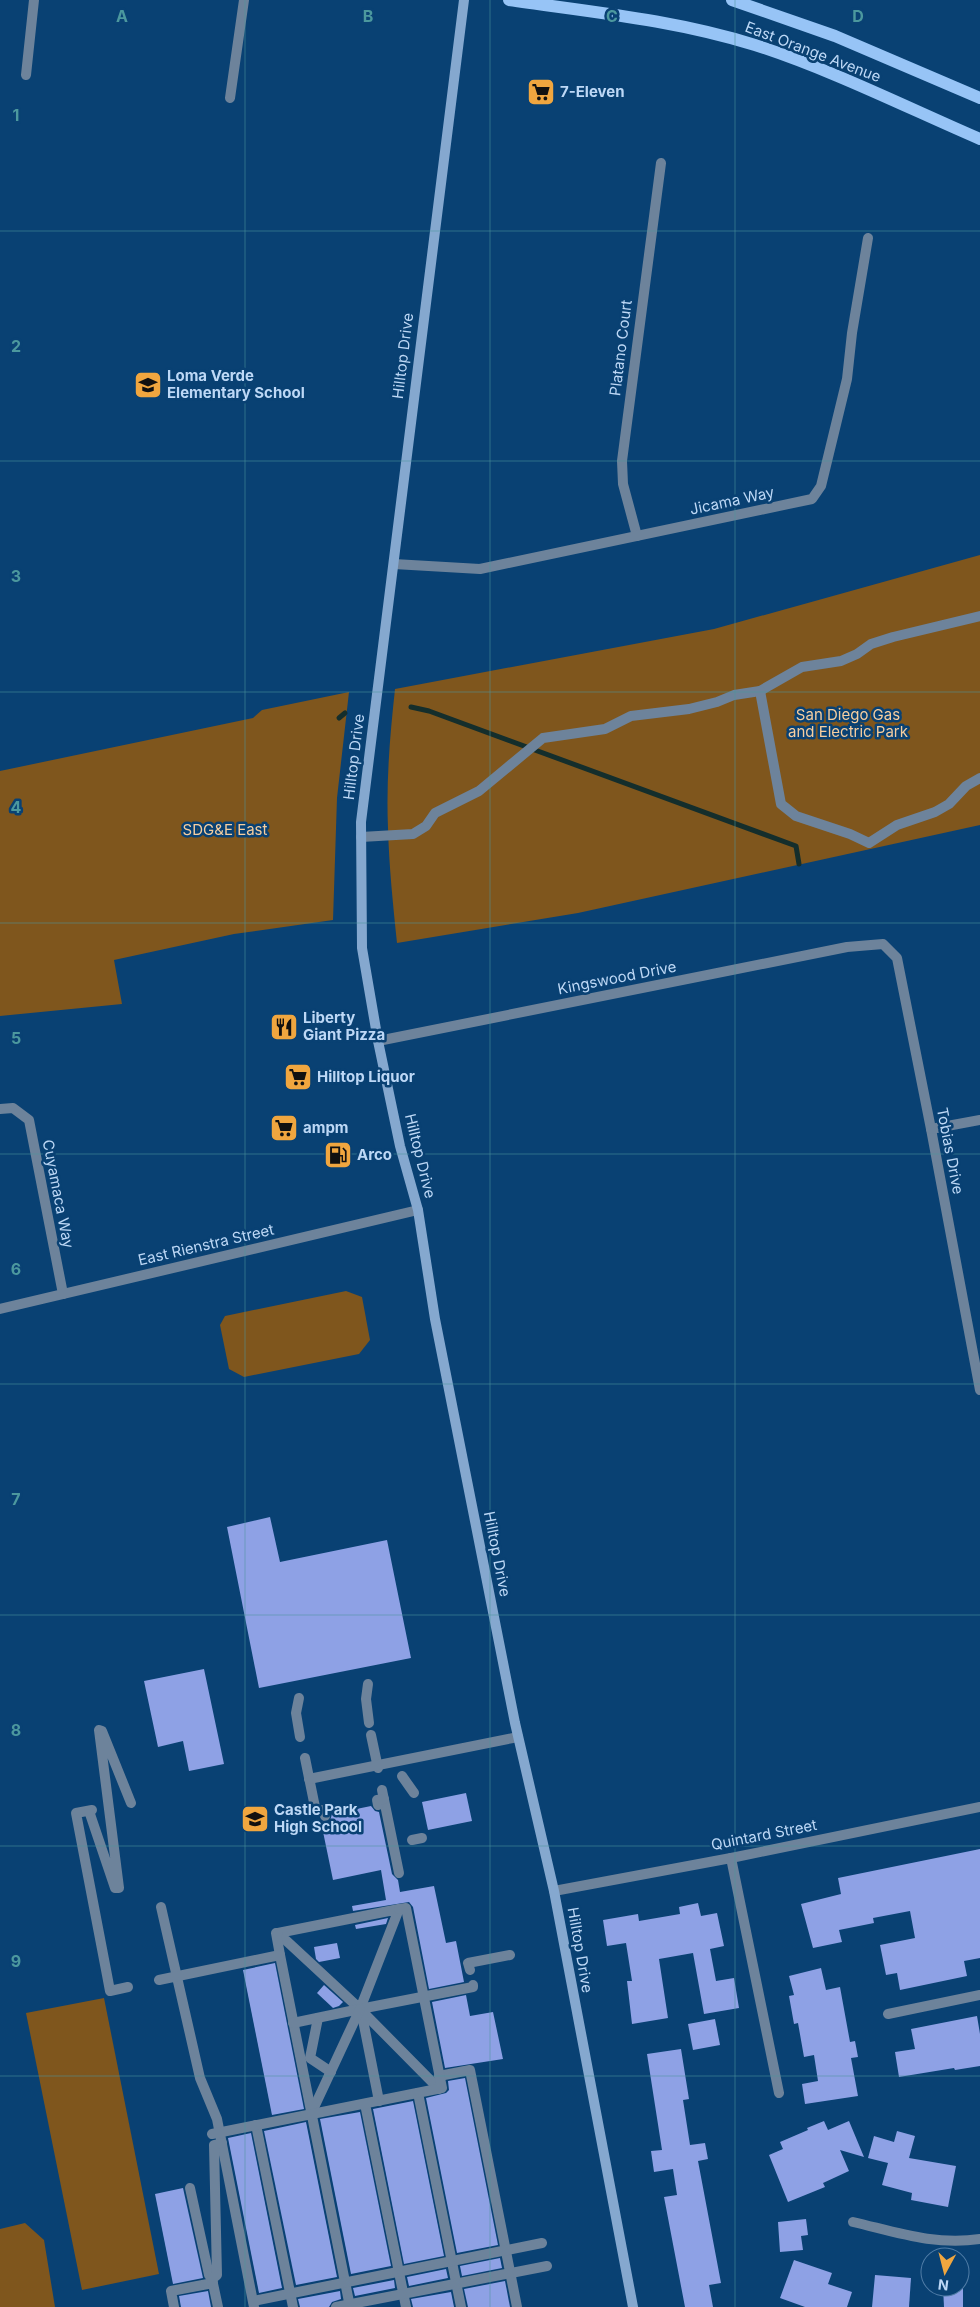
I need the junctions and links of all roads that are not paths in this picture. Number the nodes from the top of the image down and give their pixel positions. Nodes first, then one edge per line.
1 (34, 0) edge
2 (244, 0) edge
3 (464, 0) edge
4 (509, 0) edge
5 (732, 0) edge
6 (26, 75) dead end
7 (230, 98) dead end
8 (980, 98) edge
9 (980, 139) edge
10 (661, 163) dead end
11 (868, 238) dead end
12 (637, 536) junction
13 (394, 564) junction
14 (980, 616) edge
15 (760, 691) junction
16 (980, 778) edge
17 (361, 837) junction
18 (861, 945) joint
19 (378, 1041) junction
20 (0, 1109) edge
21 (980, 1120) edge
22 (931, 1129) junction
23 (418, 1210) junction
24 (63, 1294) junction
25 (0, 1309) edge
26 (980, 1390) edge
27 (368, 1684) dead end
28 (299, 1698) dead end
29 (369, 1722) dead end
30 (371, 1735) dead end
31 (300, 1736) dead end
32 (518, 1737) junction
33 (305, 1758) dead end
34 (377, 1767) junction
35 (402, 1776) dead end
36 (309, 1779) junction
37 (414, 1794) dead end
38 (381, 1798) dead end
39 (131, 1803) dead end
40 (980, 1807) edge
41 (324, 1816) dead end
42 (731, 1858) junction
43 (400, 1873) dead end
44 (554, 1890) junction
45 (161, 1907) dead end
46 (399, 1909) junction
47 (278, 1932) junction
48 (280, 1955) junction
49 (510, 1955) dead end
50 (470, 1970) dead end
51 (177, 1977) junction
52 (159, 1980) dead end
53 (472, 1984) dead end
54 (128, 1987) dead end
55 (980, 1995) edge
56 (424, 1997) junction
57 (360, 2009) junction
58 (888, 2014) dead end
59 (318, 2018) junction
60 (293, 2022) junction
61 (305, 2059) junction
62 (331, 2072) junction
63 (439, 2076) junction
64 (439, 2089) junction
65 (418, 2093) junction
66 (779, 2093) dead end
67 (379, 2101) junction
68 (364, 2104) junction
69 (311, 2114) junction
70 (256, 2125) junction
71 (218, 2136) junction
72 (190, 2188) dead end
73 (852, 2222) dead end
74 (980, 2239) edge
75 (542, 2243) dead end
76 (506, 2250) junction
77 (452, 2261) junction
78 (547, 2266) dead end
79 (398, 2272) junction
80 (510, 2273) junction
81 (212, 2281) junction
82 (345, 2282) junction
83 (457, 2284) junction
84 (290, 2293) junction
85 (403, 2294) junction
86 (254, 2304) edge
87 (350, 2306) edge
88 (174, 2307) edge
89 (218, 2307) edge
90 (294, 2307) edge
91 (336, 2307) edge
92 (406, 2307) edge
93 (462, 2307) edge
94 (517, 2307) edge
95 (633, 2307) edge

1 - 6 street
2 - 7 street
3 - 13 main road, Hilltop Drive
4 - 9 main road, East Orange Avenue
5 - 8 main road
10 - 12 street, Platano Court
11 - 12 street, Jicama Way
12 - 13 street, Jicama Way
13 - 17 main road, Hilltop Drive
14 - 15 street
15 - 16 street
15 - 17 street
17 - 19 main road, Hilltop Drive
18 - 19 street, Kingswood Drive
18 - 22 street, Tobias Drive
19 - 23 main road, Hilltop Drive
20 - 24 street, Cuyamaca Way
21 - 22 street
22 - 26 street, Tobias Drive
23 - 24 street, East Rienstra Street
23 - 32 main road, Hilltop Drive
24 - 25 street, East Rienstra Street
27 - 29 street
28 - 31 street
30 - 34 street
32 - 34 street
32 - 44 main road, Hilltop Drive
33 - 36 street
34 - 36 street
35 - 37 street
36 - 41 street
38 - 43 street
39 - 54 street
40 - 42 street, Quintard Street
42 - 44 street, Quintard Street
42 - 66 street
44 - 95 main road, Hilltop Drive
45 - 51 street
46 - 47 street
46 - 56 street
46 - 57 street
47 - 48 street
47 - 57 street
48 - 51 street
48 - 60 street
49 - 50 street
51 - 52 street
51 - 71 street
53 - 56 street
55 - 58 street
56 - 57 street
56 - 63 street
57 - 59 street
57 - 62 street
57 - 64 street
57 - 67 street
59 - 60 street
59 - 61 street
60 - 61 street
61 - 62 street
61 - 69 street
62 - 69 street
63 - 64 street
63 - 76 street
64 - 65 street
65 - 67 street
65 - 77 street
67 - 68 street
68 - 69 street
68 - 79 street
69 - 70 street
69 - 82 street
70 - 71 street
70 - 84 street
71 - 81 street
71 - 86 street
72 - 81 street
73 - 74 street
75 - 76 street
76 - 77 street
76 - 80 street
77 - 79 street
77 - 83 street
78 - 80 street
79 - 82 street
79 - 85 street
80 - 83 street
80 - 94 street
81 - 88 street
81 - 89 street
82 - 84 street
82 - 87 street
83 - 85 street
83 - 93 street
84 - 86 street
84 - 90 street
85 - 87 street
85 - 92 street
87 - 91 street

